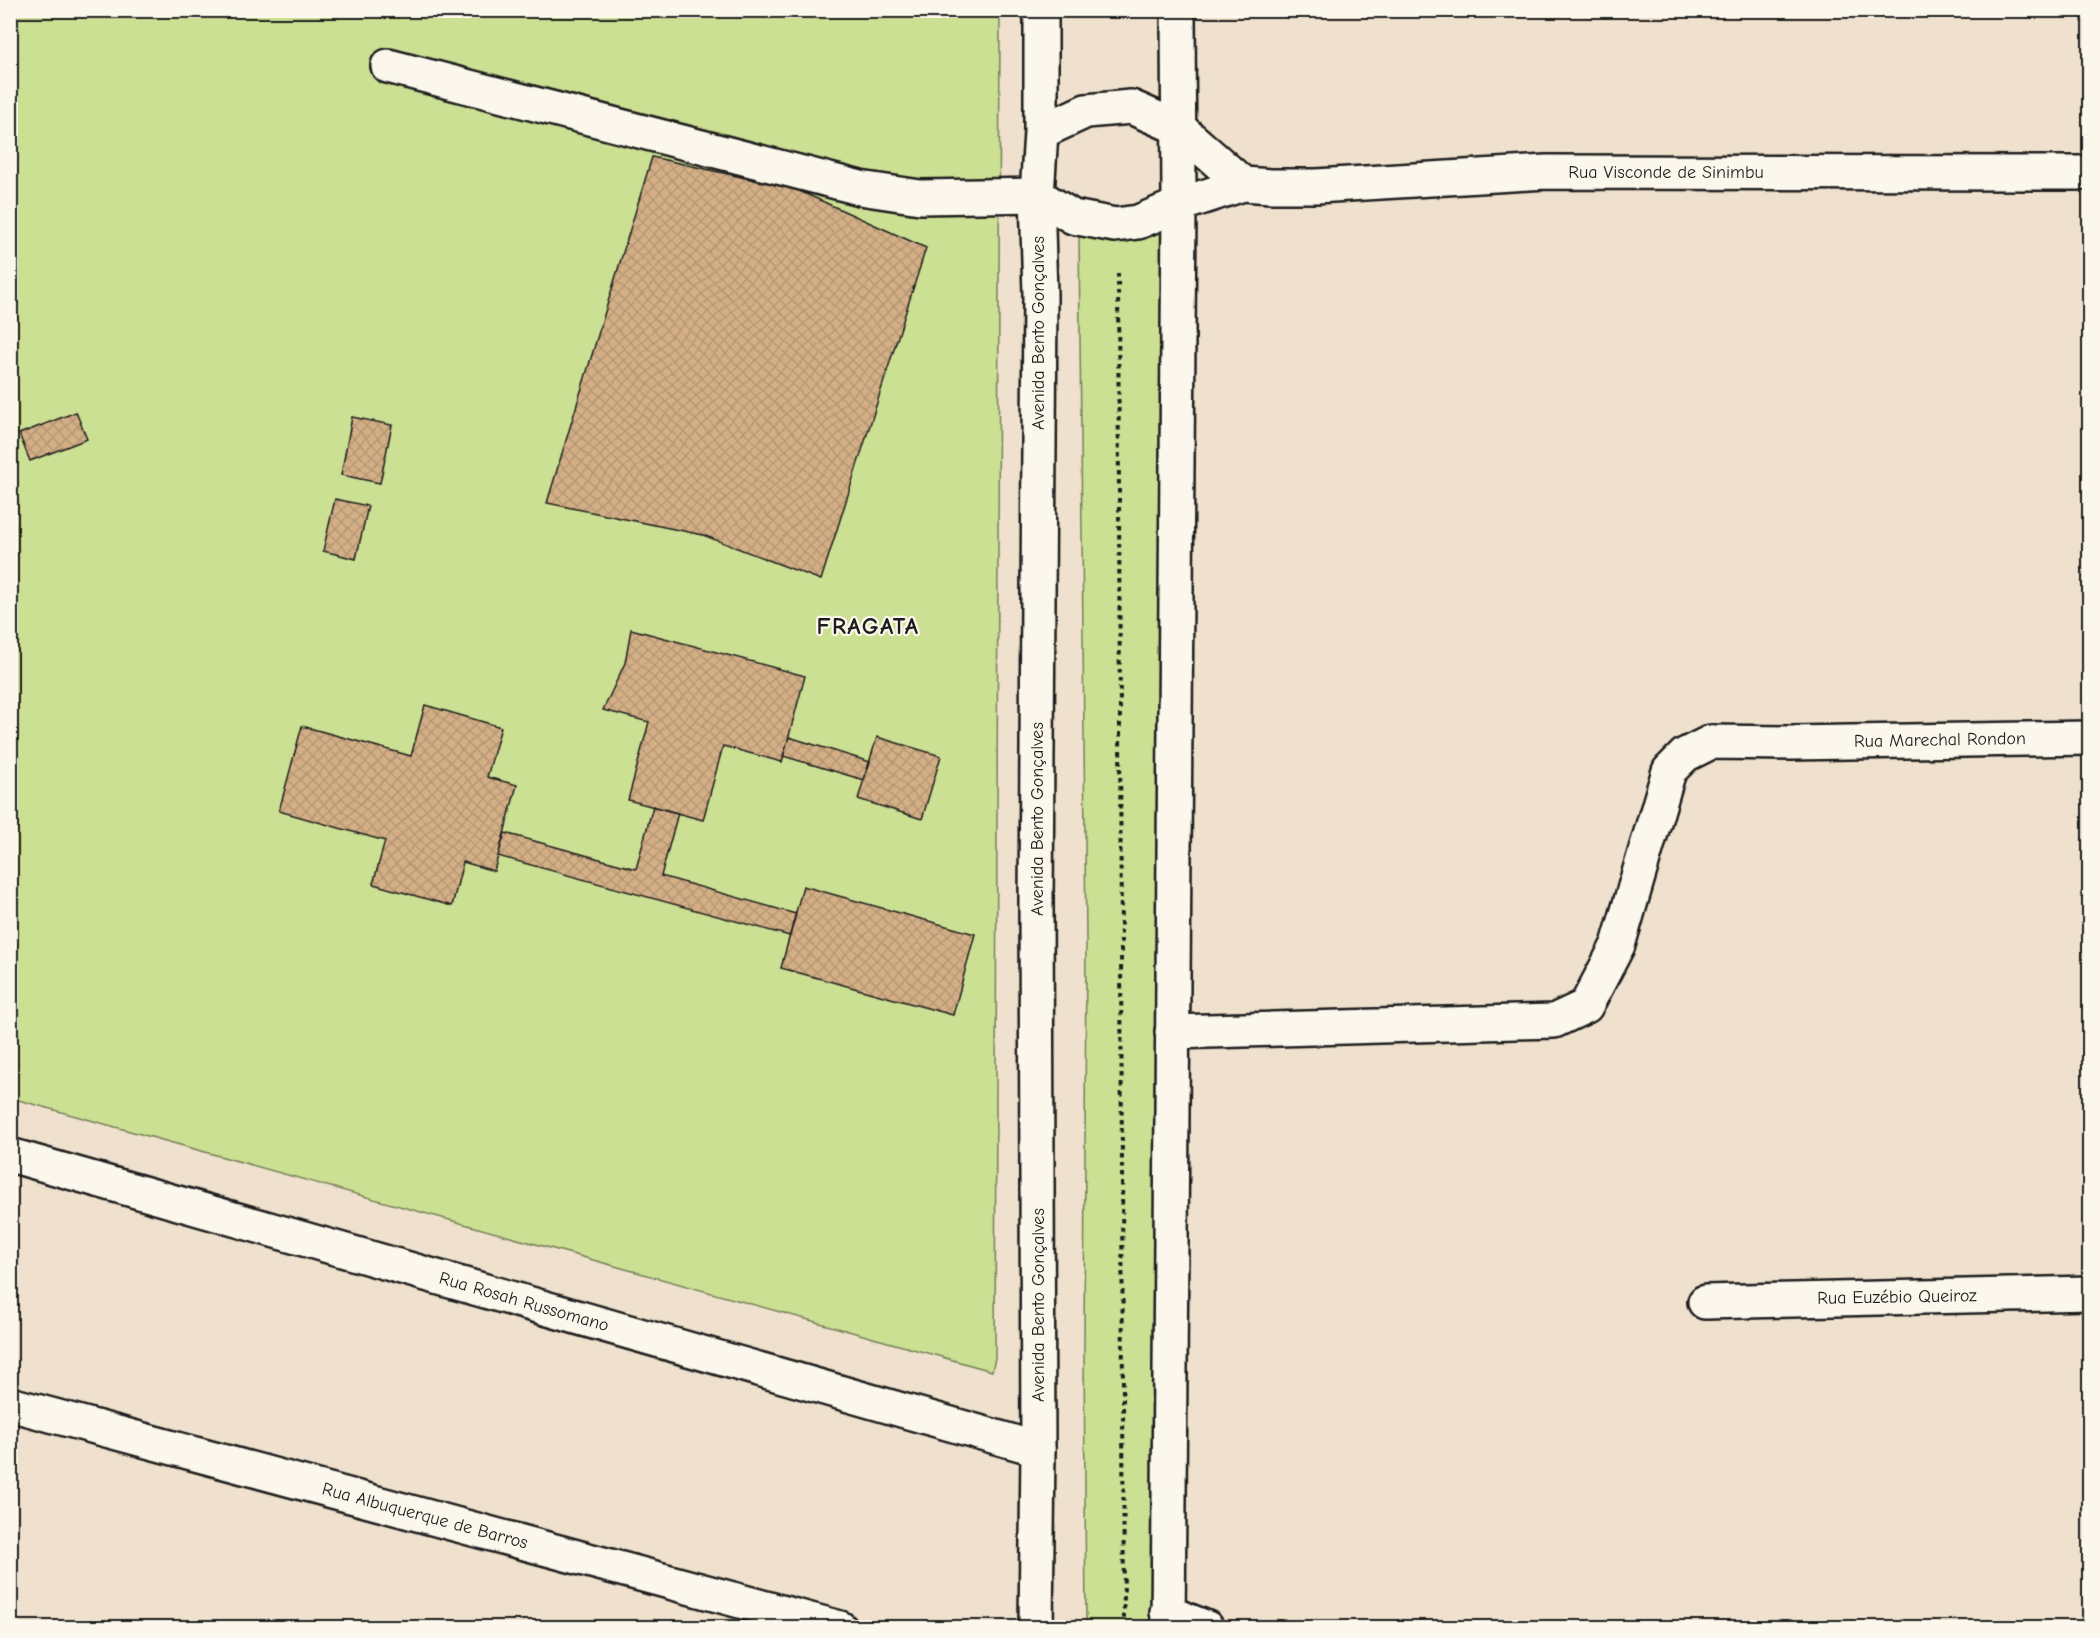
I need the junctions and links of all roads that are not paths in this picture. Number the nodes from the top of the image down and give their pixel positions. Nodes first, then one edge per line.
1 (1041, 10) edge
2 (1178, 10) edge
3 (388, 66) dead end
4 (1179, 128) junction
5 (1041, 132) junction
6 (2090, 173) edge
7 (1243, 183) junction
8 (1037, 195) junction
9 (1179, 205) junction
10 (2090, 738) edge
11 (1172, 1032) junction
12 (10, 1155) edge
13 (2090, 1293) edge
14 (1705, 1302) dead end
15 (10, 1404) edge
16 (1038, 1449) junction
17 (1168, 1620) edge
18 (787, 1621) edge
19 (840, 1628) edge
20 (1036, 1628) edge
21 (1207, 1628) edge

1 - 5 main road, Avenida Bento Gonçalves
2 - 4 main road
3 - 8 main road
4 - 5 main road
4 - 7 main road
4 - 9 main road
5 - 8 main road, Avenida Bento Gonçalves
6 - 7 main road, Rua Visconde de Sinimbu
7 - 9 main road, Rua Visconde de Sinimbu
8 - 9 main road
8 - 16 main road, Avenida Bento Gonçalves
9 - 11 main road
10 - 11 main road, Rua Marechal Rondon
11 - 17 main road
12 - 16 main road, Rua Rosah Russomano
13 - 14 main road, Rua Euzébio Queiroz
15 - 18 main road, Rua Albuquerque de Barros
16 - 20 main road, Avenida Bento Gonçalves
17 - 21 main road
18 - 19 main road, Rua Albuquerque de Barros

